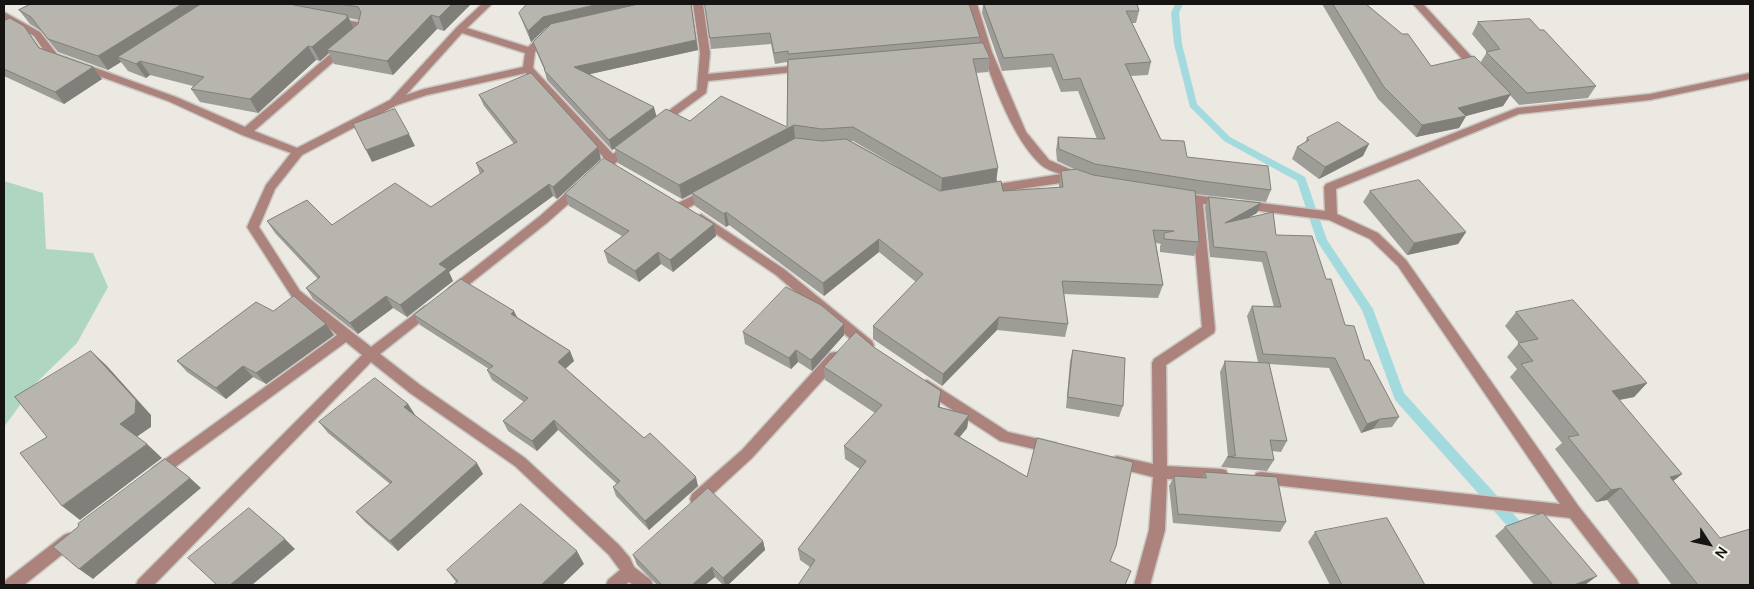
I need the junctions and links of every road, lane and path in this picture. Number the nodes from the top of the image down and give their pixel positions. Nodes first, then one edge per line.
1 (487, 4) edge
2 (698, 4) edge
3 (972, 4) edge
4 (1418, 4) edge
5 (4, 16) edge
6 (325, 18) edge
7 (460, 29) junction
8 (560, 29) edge
9 (530, 51) junction
10 (811, 67) edge
11 (528, 69) junction
12 (1484, 76) edge
13 (1750, 76) edge
14 (702, 78) junction
15 (393, 104) junction
16 (246, 132) junction
17 (298, 152) junction
18 (609, 161) junction
19 (623, 173) edge
20 (1075, 176) junction
21 (1090, 183) edge
22 (717, 187) edge
23 (978, 192) edge
24 (1168, 196) edge
25 (1197, 200) junction
26 (1330, 216) junction
27 (346, 335) junction
28 (855, 335) junction
29 (874, 351) edge
30 (370, 355) junction
31 (914, 378) edge
32 (1063, 450) edge
33 (1102, 459) edge
34 (1160, 472) junction
35 (150, 477) edge
36 (690, 505) edge
37 (1574, 512) junction
38 (80, 530) edge
39 (629, 564) junction
40 (12, 585) edge
41 (144, 585) edge
42 (614, 585) edge
43 (645, 585) edge
44 (1142, 585) edge
45 (1631, 585) edge

1 - 7 street
2 - 14 street
3 - 20 street
4 - 12 street
5 - 16 street
6 - 16 street
7 - 9 street
7 - 15 street
8 - 9 street
9 - 11 street
10 - 14 street
11 - 15 street
11 - 18 street
13 - 26 street
14 - 18 street
15 - 17 street
16 - 17 street
17 - 27 street
18 - 19 street
18 - 30 street
20 - 21 street
20 - 23 street
22 - 28 street
24 - 25 street
25 - 26 street
25 - 34 street
26 - 37 street
27 - 30 street
27 - 35 street
28 - 29 street
28 - 36 street
30 - 39 street
30 - 41 street
31 - 32 street
33 - 34 street
34 - 37 street
34 - 44 street
37 - 45 street
38 - 40 street
39 - 42 street
39 - 43 street

